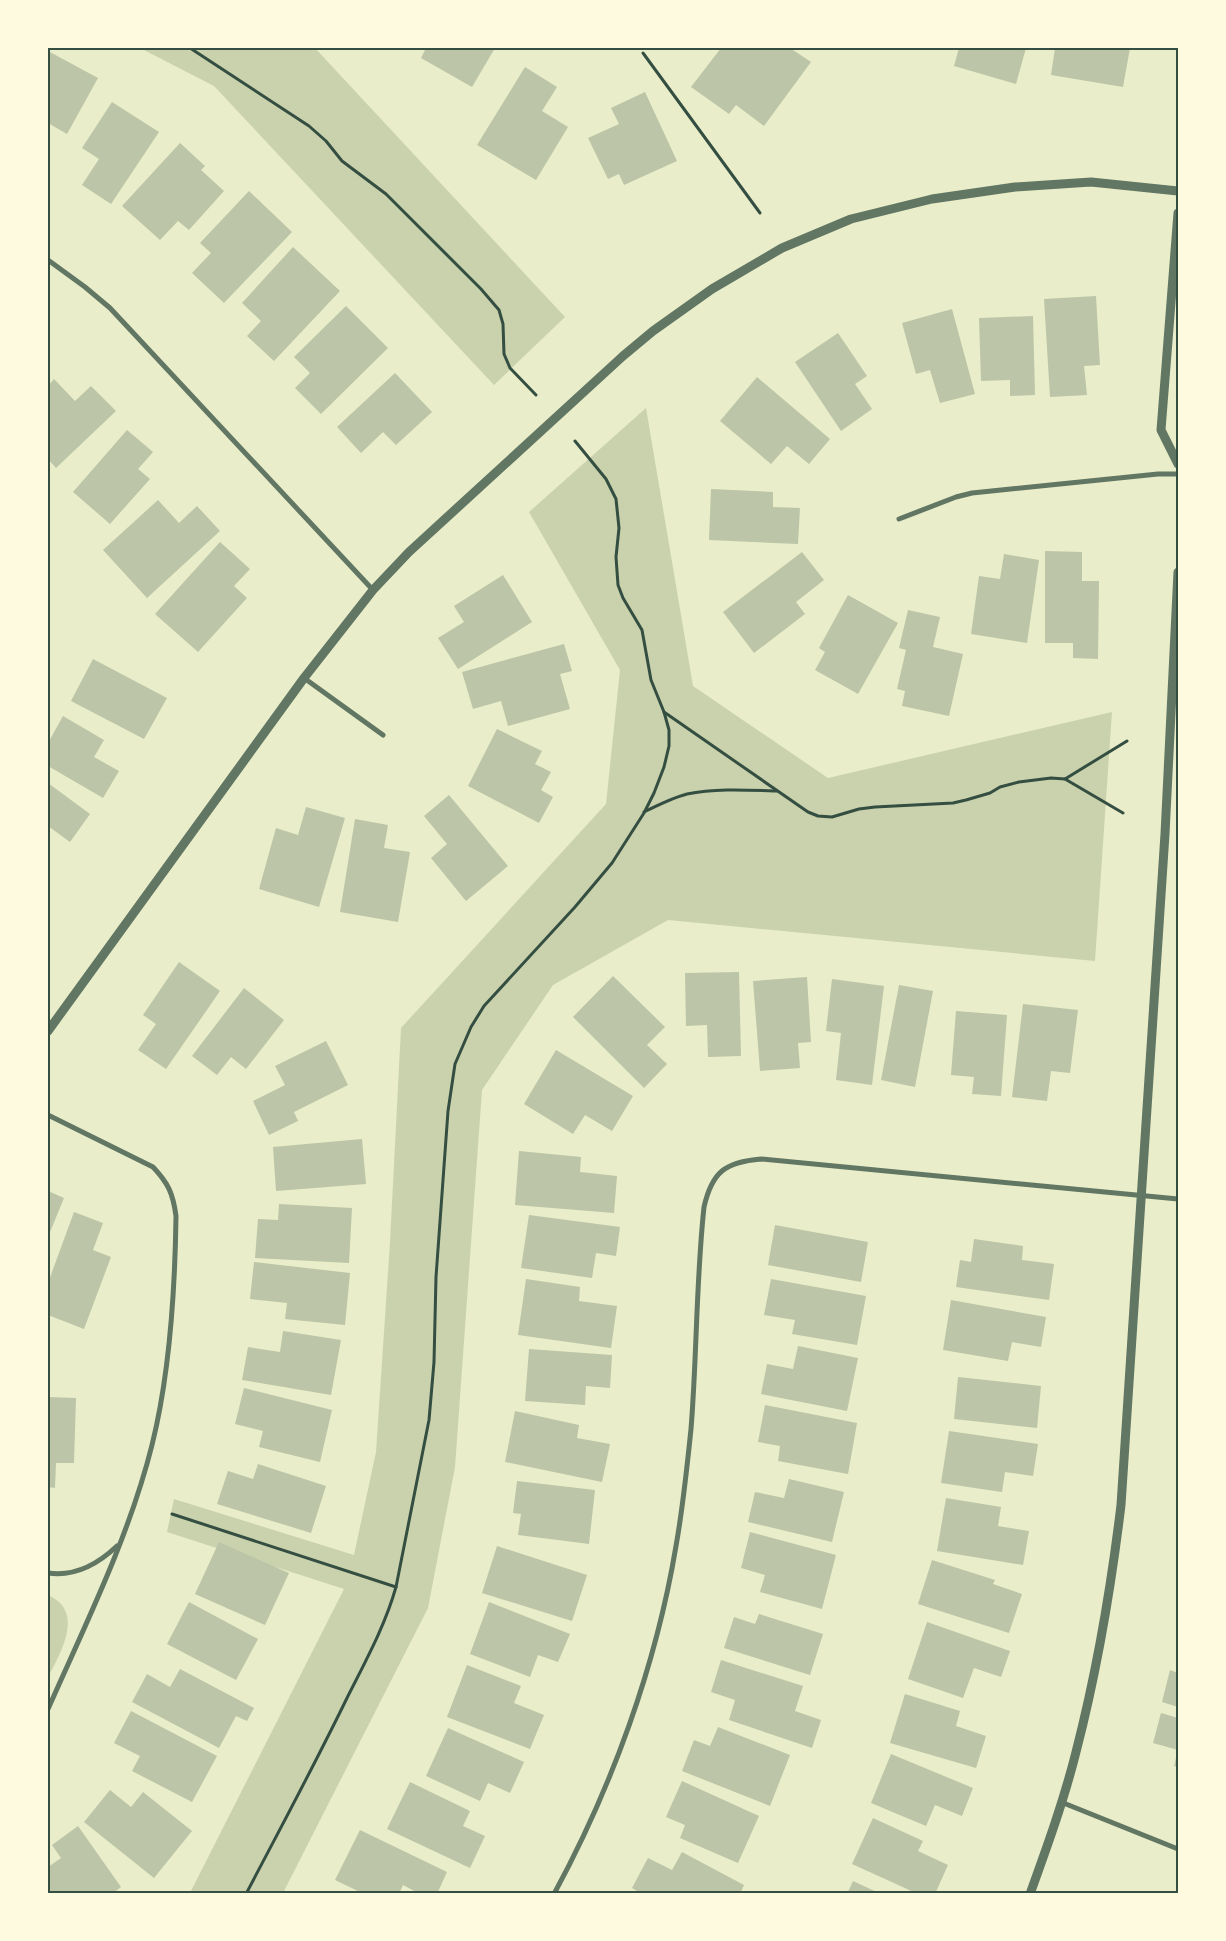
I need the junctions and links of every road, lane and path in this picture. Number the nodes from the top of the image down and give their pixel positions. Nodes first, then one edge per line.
1 (190, 48) edge
2 (644, 53) dead end
3 (1178, 190) edge
4 (760, 213) dead end
5 (1178, 213) edge
6 (48, 260) edge
7 (536, 395) dead end
8 (575, 441) dead end
9 (1178, 464) edge
10 (1178, 474) edge
11 (898, 519) dead end
12 (1178, 572) edge
13 (373, 590) junction
14 (304, 678) junction
15 (664, 712) junction
16 (383, 735) dead end
17 (1127, 741) dead end
18 (1065, 778) junction
19 (778, 791) junction
20 (644, 812) junction
21 (1123, 813) dead end
22 (48, 1031) edge
23 (48, 1115) edge
24 (1141, 1195) junction
25 (1178, 1199) edge
26 (172, 1514) dead end
27 (119, 1544) junction
28 (48, 1573) edge
29 (396, 1587) junction
30 (48, 1709) edge
31 (1061, 1802) junction
32 (1178, 1849) edge
33 (246, 1894) edge
34 (554, 1894) edge
35 (1030, 1894) edge

1 - 7 path
2 - 4 path
3 - 13 street
5 - 9 street
6 - 13 street
8 - 15 path
10 - 11 street
12 - 24 street
13 - 14 street
14 - 16 street
14 - 22 street
15 - 19 path
15 - 20 path
17 - 18 path
18 - 19 path
18 - 21 path
19 - 20 path
20 - 29 path
23 - 27 street
24 - 25 street
24 - 31 street
24 - 34 street
26 - 29 path
27 - 28 street
27 - 30 street
29 - 33 path
31 - 32 street
31 - 35 street

